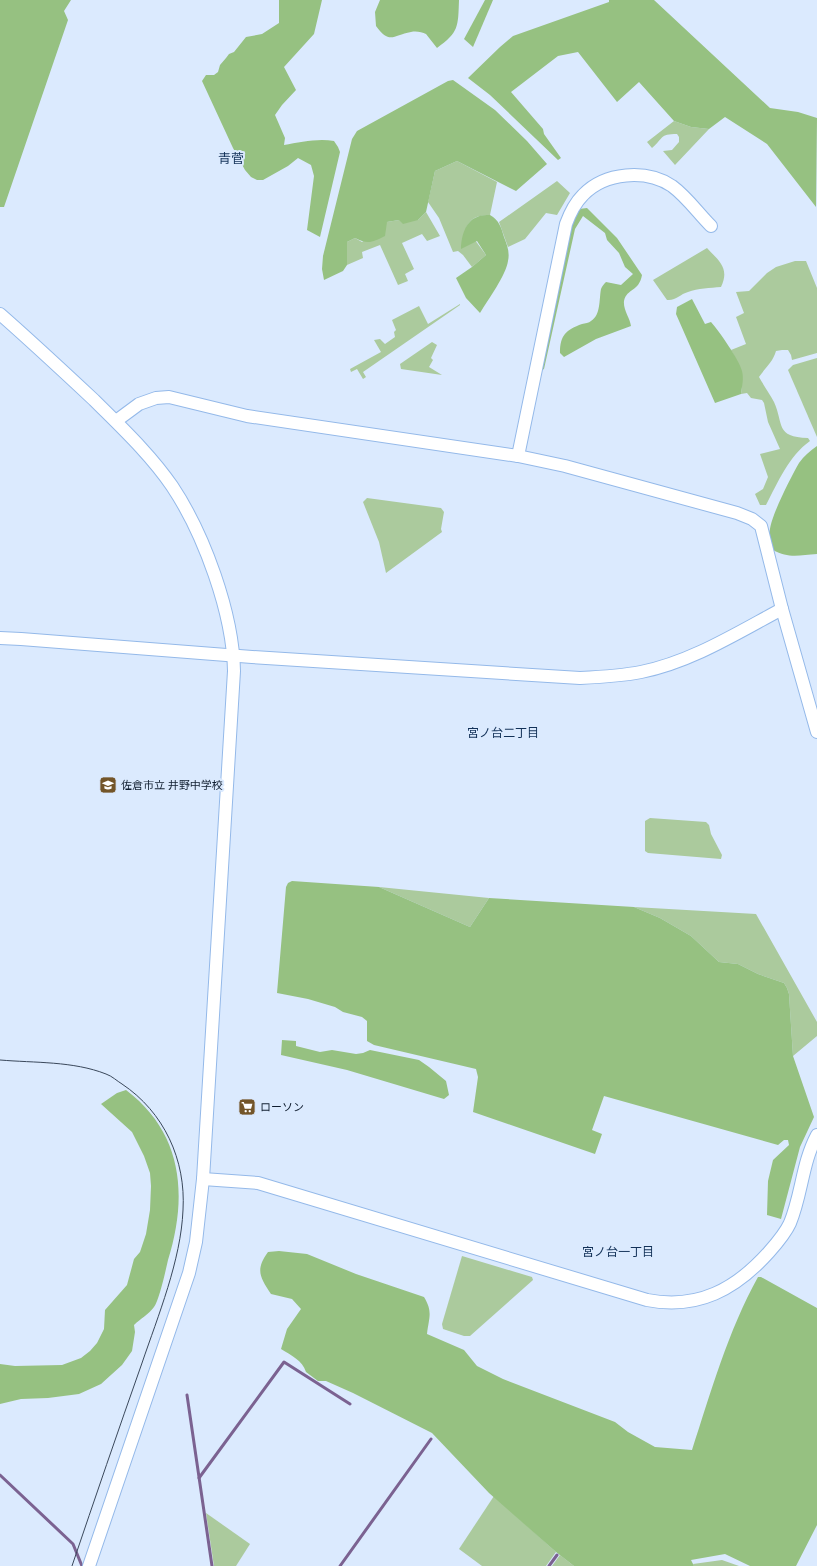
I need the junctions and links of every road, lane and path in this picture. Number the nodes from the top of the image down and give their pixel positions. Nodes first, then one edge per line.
1 (711, 226) dead end
2 (0, 314) edge
3 (116, 422) junction
4 (518, 456) junction
5 (782, 609) junction
6 (0, 638) edge
7 (234, 656) junction
8 (817, 732) edge
9 (817, 1135) edge
10 (203, 1179) junction
11 (89, 1566) edge

1 - 4 street
2 - 3 street
3 - 4 street
3 - 7 street
4 - 5 street
5 - 7 street
5 - 8 street
6 - 7 street
7 - 10 street
9 - 10 street
10 - 11 street

